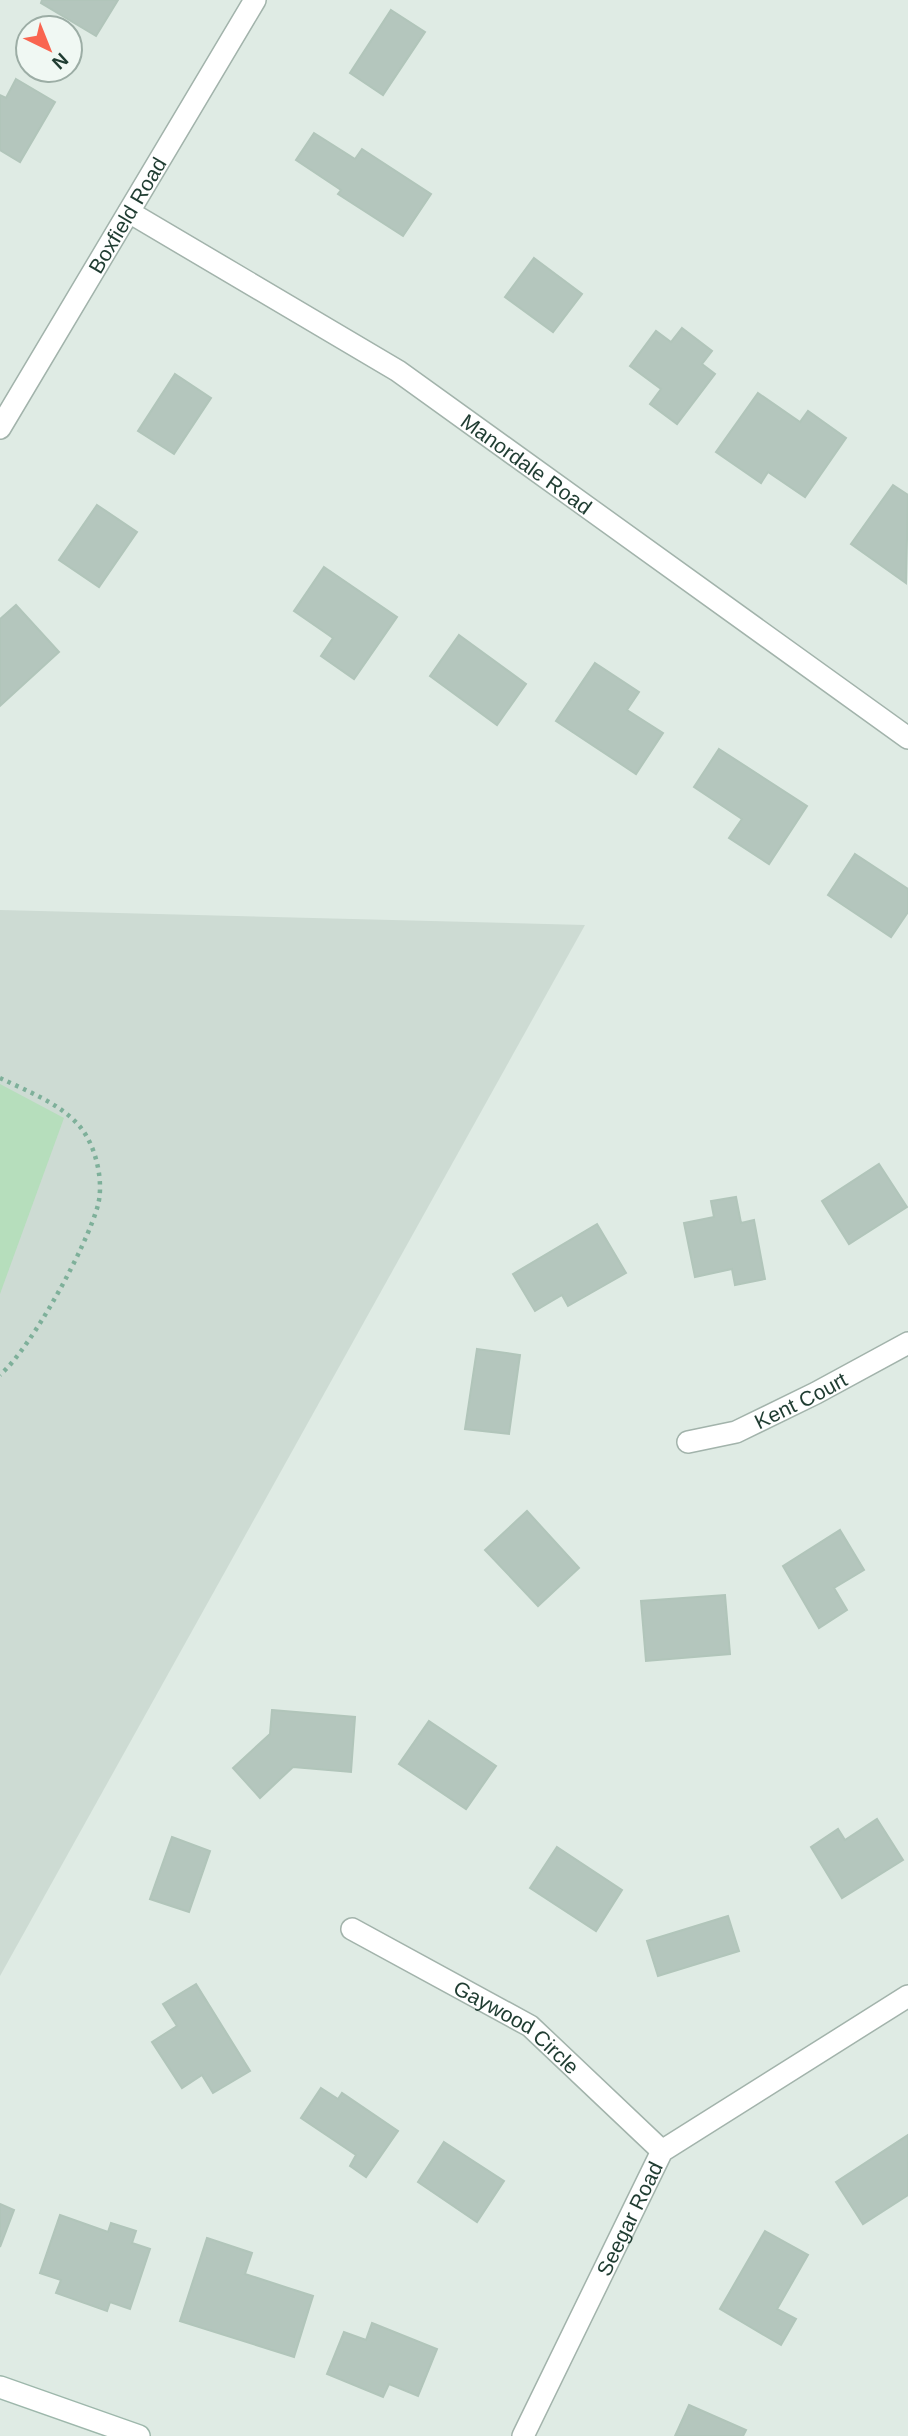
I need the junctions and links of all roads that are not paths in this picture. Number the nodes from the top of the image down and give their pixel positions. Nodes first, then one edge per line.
1 (255, 0) edge
2 (129, 212) junction
3 (0, 428) edge
4 (908, 737) edge
5 (908, 1343) edge
6 (688, 1442) dead end
7 (352, 1928) dead end
8 (908, 1996) edge
9 (662, 2151) junction
10 (0, 2387) edge
11 (139, 2436) edge
12 (523, 2436) edge

1 - 2 street, Boxfield Road
2 - 3 street, Boxfield Road
2 - 4 street, Manordale Road
5 - 6 street, Kent Court
7 - 9 street, Gaywood Circle
8 - 9 street, Seegar Road
9 - 12 street, Seegar Road
10 - 11 street

